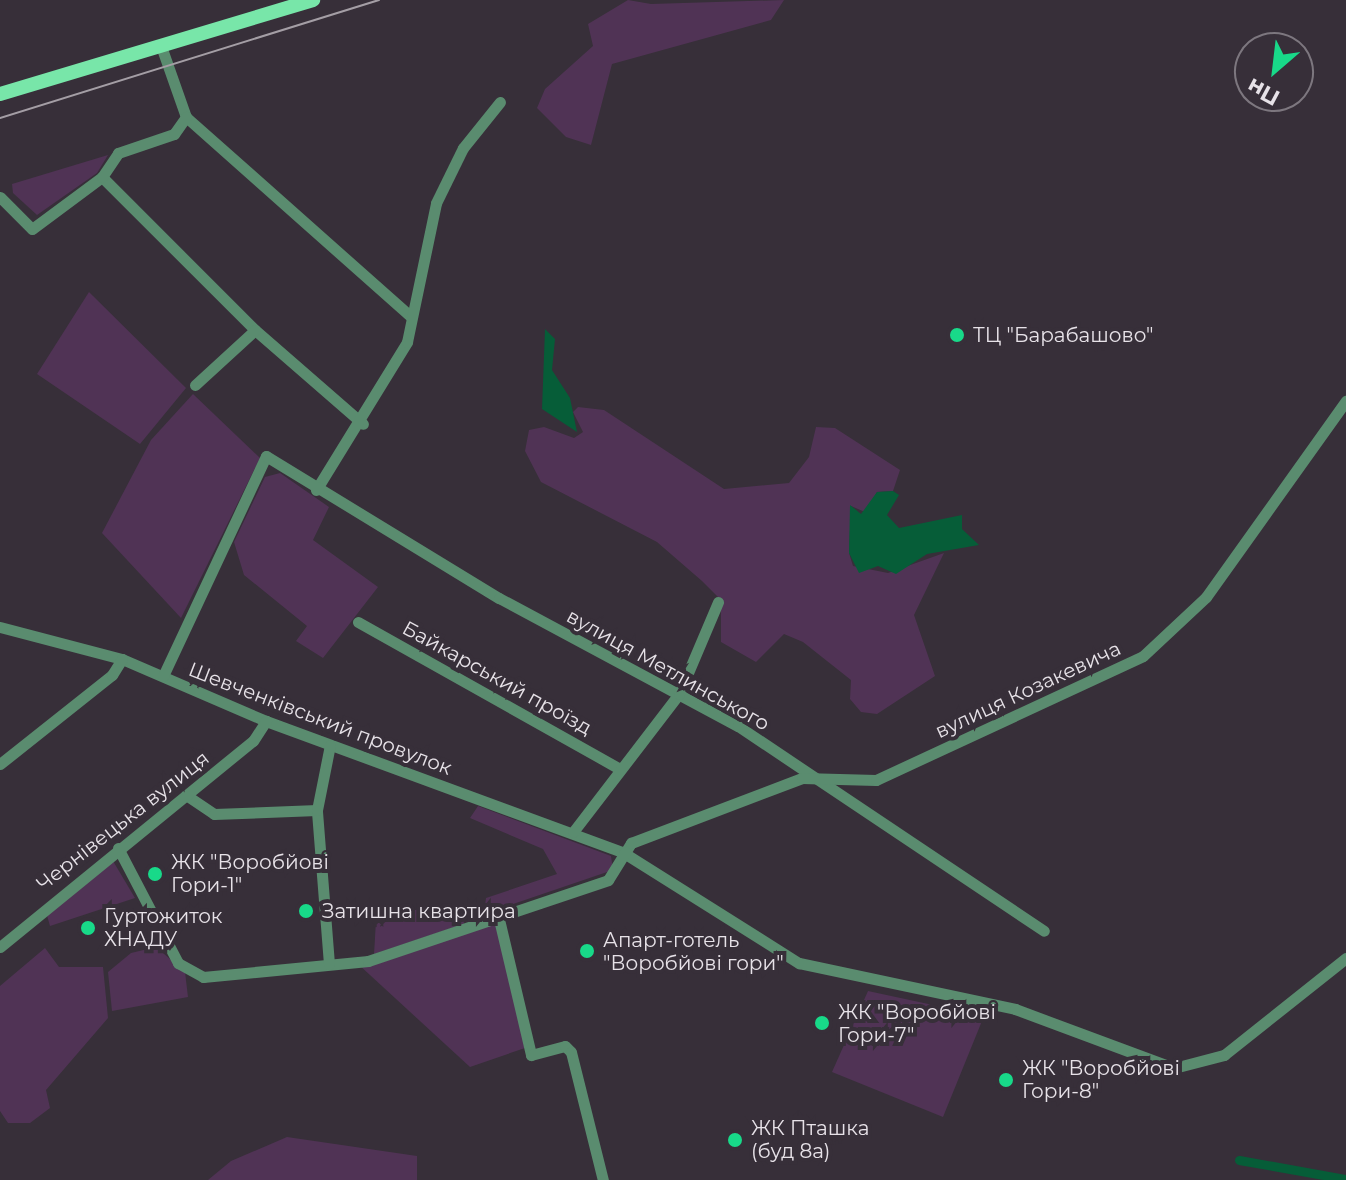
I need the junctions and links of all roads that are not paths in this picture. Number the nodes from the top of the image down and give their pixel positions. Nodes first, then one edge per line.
1 (313, 0) edge
2 (161, 46) junction
3 (0, 94) edge
4 (500, 102) dead end
5 (186, 117) junction
6 (102, 177) junction
7 (0, 197) edge
8 (410, 316) junction
9 (255, 330) junction
10 (195, 385) dead end
11 (1346, 401) edge
12 (363, 424) junction
13 (316, 490) junction
14 (718, 602) dead end
15 (358, 622) dead end
16 (0, 627) edge
17 (122, 659) junction
18 (163, 676) junction
19 (679, 694) junction
20 (266, 721) junction
21 (330, 745) junction
22 (0, 764) edge
23 (618, 768) junction
24 (814, 776) junction
25 (186, 795) junction
26 (317, 810) junction
27 (573, 832) junction
28 (118, 848) junction
29 (624, 853) junction
30 (501, 913) junction
31 (1044, 931) dead end
32 (0, 947) edge
33 (1346, 958) edge
34 (329, 964) junction
35 (603, 1180) edge

1 - 2 main road
2 - 3 main road
2 - 5 street
4 - 8 street
5 - 6 street
5 - 8 street
6 - 7 street
6 - 9 street
8 - 12 street
9 - 10 street
9 - 12 street
11 - 24 street, вулиця Козакевича
12 - 13 street
13 - 18 street, вулиця Метлинського
13 - 19 street, вулиця Метлинського
14 - 19 street
15 - 23 street, Байкарський проїзд
16 - 17 street, Шевченківський провулок
17 - 18 street, Шевченківський провулок
17 - 22 street
18 - 20 street, Шевченківський провулок
19 - 23 street
19 - 24 street, вулиця Метлинського
20 - 21 street, Шевченківський провулок
20 - 25 street, Чернівецька вулиця
21 - 26 street
21 - 27 street, Шевченківський провулок
23 - 27 street
24 - 29 street, вулиця Козакевича
24 - 31 street, вулиця Метлинського
25 - 26 street
25 - 28 street, Чернівецька вулиця
26 - 34 street
27 - 29 street, Шевченківський провулок
28 - 32 street, Чернівецька вулиця
28 - 34 street
29 - 30 street
29 - 33 street, Шевченківський провулок
30 - 34 street
30 - 35 street

